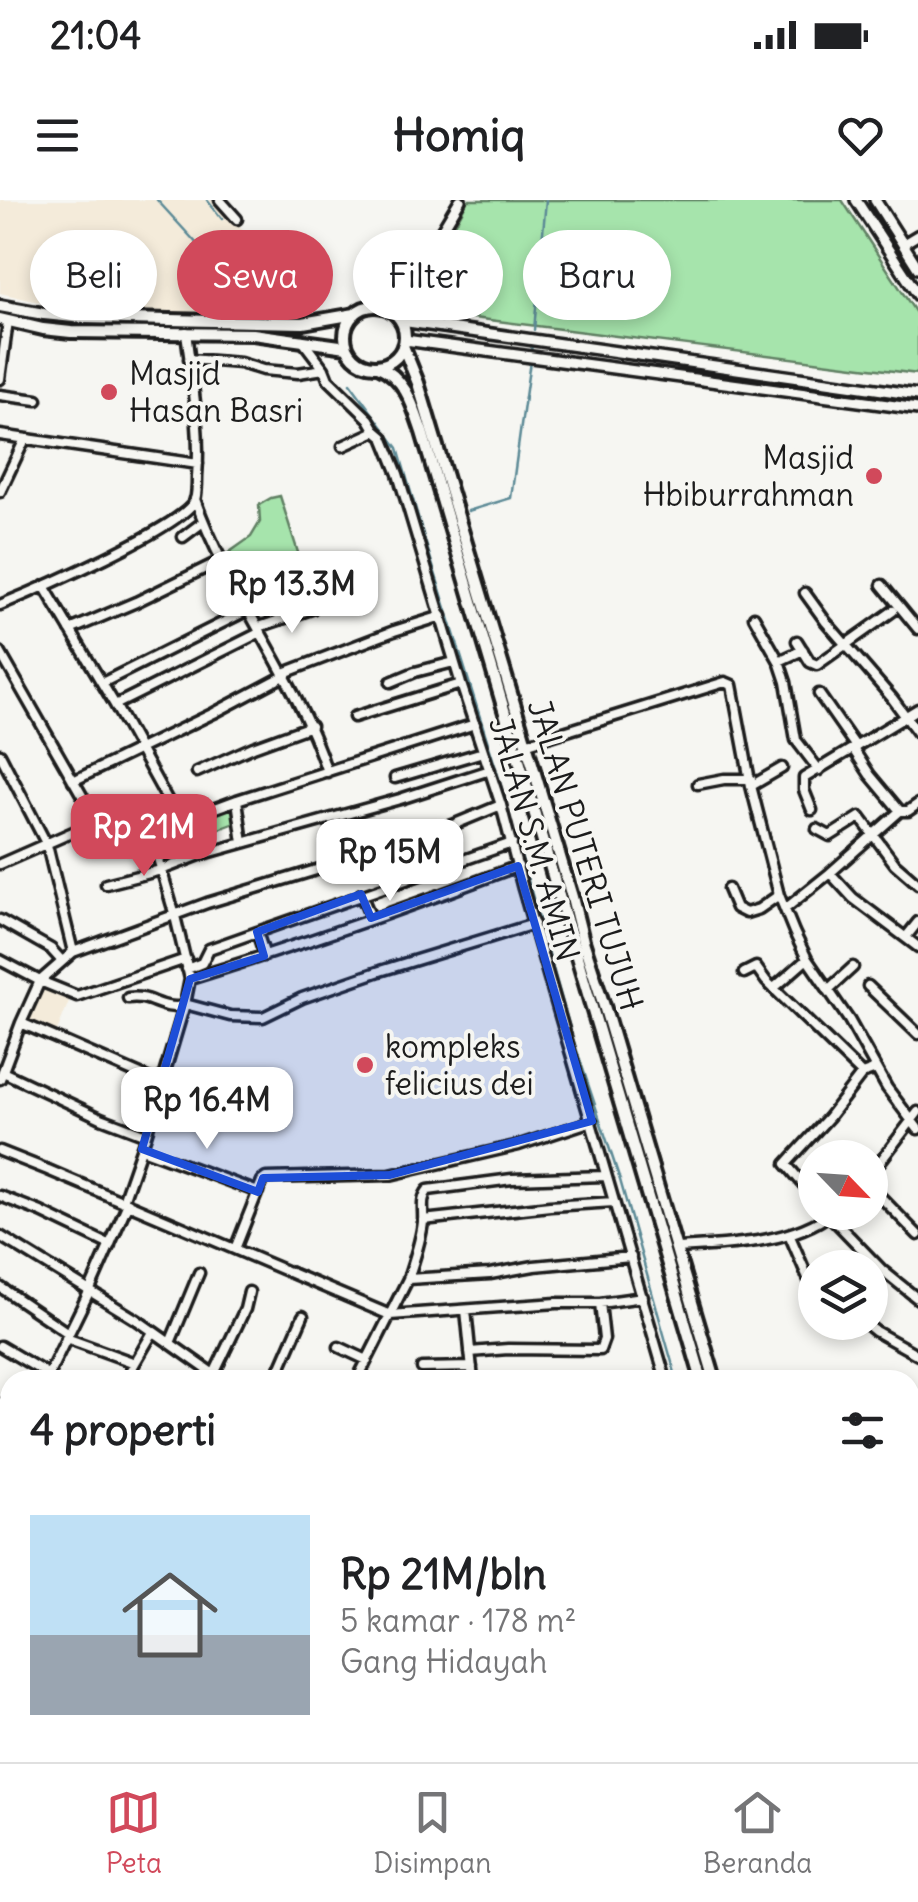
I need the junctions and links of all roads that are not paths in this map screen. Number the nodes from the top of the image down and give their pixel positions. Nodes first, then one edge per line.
1 (460, 200) edge
2 (856, 200) edge
3 (875, 200) edge
4 (227, 202) edge
5 (237, 219) dead end
6 (442, 230) edge
7 (918, 235) edge
8 (904, 244) junction
9 (918, 268) edge
10 (918, 295) edge
11 (0, 306) edge
12 (353, 314) edge
13 (353, 316) edge
14 (4, 320) edge
15 (400, 320) edge
16 (406, 320) edge
17 (424, 320) edge
18 (428, 324) junction
19 (186, 332) junction
20 (302, 340) junction
21 (421, 341) junction
22 (404, 343) junction
23 (348, 347) junction
24 (189, 360) junction
25 (686, 362) junction
26 (411, 364) junction
27 (378, 366) junction
28 (324, 369) junction
29 (683, 376) junction
30 (0, 379) edge
31 (0, 395) edge
32 (918, 395) edge
33 (37, 400) dead end
34 (918, 409) edge
35 (376, 432) junction
36 (0, 435) edge
37 (25, 439) junction
38 (343, 446) dead end
39 (198, 464) junction
40 (0, 492) edge
41 (195, 499) junction
42 (204, 522) junction
43 (183, 538) dead end
44 (222, 560) junction
45 (882, 585) dead end
46 (44, 586) junction
47 (0, 592) edge
48 (805, 593) dead end
49 (3, 604) edge
50 (312, 609) dead end
51 (248, 610) junction
52 (892, 611) dead end
53 (442, 616) junction
54 (754, 617) dead end
55 (918, 629) edge
56 (70, 630) junction
57 (260, 630) junction
58 (848, 645) junction
59 (0, 652) edge
60 (779, 661) junction
61 (454, 662) junction
62 (285, 674) junction
63 (391, 682) dead end
64 (102, 683) junction
65 (461, 684) junction
66 (819, 694) dead end
67 (115, 706) junction
68 (918, 709) edge
69 (354, 717) dead end
70 (906, 718) junction
71 (475, 724) junction
72 (311, 726) junction
73 (918, 733) edge
74 (526, 744) junction
75 (855, 748) junction
76 (138, 750) junction
77 (484, 752) junction
78 (0, 754) edge
79 (782, 768) dead end
80 (490, 770) junction
81 (818, 770) junction
82 (197, 772) dead end
83 (327, 772) junction
84 (394, 778) dead end
85 (73, 780) junction
86 (751, 783) junction
87 (698, 784) dead end
88 (237, 800) junction
89 (918, 804) edge
90 (501, 805) junction
91 (812, 810) dead end
92 (900, 811) junction
93 (98, 821) junction
94 (178, 821) junction
95 (817, 830) dead end
96 (150, 831) junction
97 (872, 835) junction
98 (243, 843) junction
99 (512, 843) junction
100 (47, 845) junction
101 (0, 864) edge
102 (518, 866) junction
103 (162, 870) junction
104 (830, 873) junction
105 (106, 884) dead end
106 (918, 884) edge
107 (728, 889) dead end
108 (362, 894) junction
109 (779, 895) junction
110 (785, 909) junction
111 (175, 916) junction
112 (371, 918) junction
113 (0, 920) edge
114 (918, 922) edge
115 (534, 924) junction
116 (256, 932) junction
117 (906, 937) junction
118 (918, 947) edge
119 (73, 952) junction
120 (265, 956) junction
121 (807, 959) junction
122 (0, 960) edge
123 (62, 960) junction
124 (853, 967) dead end
125 (188, 969) junction
126 (744, 972) dead end
127 (40, 981) junction
128 (868, 986) dead end
129 (774, 988) junction
130 (828, 990) junction
131 (128, 998) dead end
132 (184, 1005) junction
133 (21, 1023) junction
134 (918, 1034) edge
135 (0, 1048) edge
136 (10, 1053) junction
137 (876, 1069) junction
138 (862, 1074) junction
139 (2, 1076) edge
140 (161, 1084) junction
141 (918, 1112) edge
142 (592, 1121) junction
143 (914, 1125) edge
144 (146, 1134) junction
145 (808, 1140) edge
146 (142, 1149) junction
147 (0, 1151) edge
148 (798, 1151) edge
149 (888, 1155) edge
150 (606, 1176) junction
151 (798, 1178) edge
152 (258, 1192) junction
153 (0, 1196) edge
154 (125, 1202) junction
155 (614, 1202) junction
156 (888, 1203) edge
157 (423, 1220) junction
158 (916, 1229) edge
159 (800, 1230) edge
160 (846, 1230) edge
161 (789, 1234) junction
162 (0, 1236) edge
163 (110, 1246) junction
164 (677, 1248) junction
165 (234, 1249) junction
166 (798, 1255) edge
167 (631, 1257) junction
168 (199, 1273) dead end
169 (408, 1279) junction
170 (0, 1287) edge
171 (89, 1292) junction
172 (250, 1292) dead end
173 (643, 1297) junction
174 (918, 1299) edge
175 (600, 1303) junction
176 (466, 1310) junction
177 (390, 1315) junction
178 (304, 1316) dead end
179 (153, 1332) junction
180 (67, 1335) junction
181 (888, 1338) edge
182 (170, 1344) junction
183 (0, 1346) edge
184 (339, 1347) dead end
185 (470, 1352) junction
186 (918, 1355) edge
187 (366, 1360) junction
188 (135, 1364) junction
189 (472, 1367) junction
190 (422, 1368) dead end
191 (35, 1370) edge
192 (51, 1370) edge
193 (131, 1370) edge
194 (208, 1370) edge
195 (221, 1370) edge
196 (280, 1370) edge
197 (362, 1370) edge
198 (472, 1370) edge
199 (663, 1370) edge
200 (699, 1370) edge
201 (712, 1370) edge

1 - 6 main road
2 - 10 main road
3 - 8 main road
4 - 5 street
7 - 8 street
8 - 9 main road
11 - 12 highway
13 - 23 highway
14 - 19 highway
14 - 30 street
15 - 22 highway
16 - 18 main road
17 - 18 main road
18 - 25 main road
19 - 20 highway
19 - 24 street
20 - 23 highway
20 - 28 street, JALAN S.M. AMIN
21 - 22 main road
21 - 26 main road
21 - 29 main road
22 - 26 highway, JALAN PUTERI TUJUH
22 - 27 highway
23 - 27 highway
24 - 28 street
24 - 39 street
25 - 29 main road
25 - 32 main road
26 - 74 highway, JALAN PUTERI TUJUH
27 - 200 highway, JALAN PUTERI TUJUH
28 - 35 street, JALAN S.M. AMIN
29 - 34 main road
31 - 33 street
35 - 38 street
35 - 53 street, JALAN S.M. AMIN
36 - 37 street
37 - 39 street
37 - 40 street
39 - 41 street
41 - 42 street
41 - 46 street
42 - 43 street
42 - 44 street
44 - 51 street
44 - 56 street
45 - 55 street
46 - 49 street
46 - 56 street
47 - 49 street
48 - 58 street
50 - 57 street
51 - 57 street
51 - 64 street
52 - 58 street
53 - 61 street, JALAN S.M. AMIN
53 - 62 street
54 - 60 street
56 - 64 street
57 - 62 street
57 - 67 street
58 - 60 street
58 - 70 street
59 - 85 street
60 - 81 street
61 - 63 street
61 - 65 street, JALAN S.M. AMIN
62 - 72 street
62 - 76 street
64 - 67 street
65 - 69 street
65 - 71 street, JALAN S.M. AMIN
66 - 75 street
67 - 76 street
68 - 70 street
70 - 73 street
70 - 75 street
71 - 77 street, JALAN S.M. AMIN
71 - 83 street
72 - 82 street
72 - 83 street
74 - 86 street
74 - 164 highway, JALAN PUTERI TUJUH
75 - 81 street
75 - 92 street
76 - 85 street
76 - 94 street
77 - 80 street, JALAN S.M. AMIN
77 - 84 street
78 - 100 street
79 - 86 street
80 - 90 street, JALAN S.M. AMIN
80 - 98 street
81 - 91 street
83 - 88 street
85 - 93 street
86 - 87 street
86 - 109 street
88 - 94 street
88 - 98 street
89 - 92 street
90 - 99 street, JALAN S.M. AMIN
90 - 111 street
92 - 97 street
93 - 96 street
93 - 100 street
94 - 96 street
95 - 97 street
96 - 103 street
97 - 104 street
97 - 106 street
98 - 103 street
99 - 102 street, JALAN S.M. AMIN
99 - 108 street
100 - 101 street
100 - 119 street
102 - 112 street
102 - 115 street, JALAN S.M. AMIN
103 - 105 street
103 - 111 street
104 - 110 street
104 - 117 street
107 - 109 street
108 - 112 street
108 - 116 street
109 - 110 street
110 - 121 street
111 - 119 street
111 - 125 street
112 - 120 street
113 - 123 street
114 - 117 street
115 - 132 street
115 - 142 street, JALAN S.M. AMIN
116 - 120 street
116 - 125 street
117 - 118 street
119 - 123 street
120 - 125 street
121 - 129 street
121 - 130 street
122 - 127 street
123 - 127 street
124 - 130 street
125 - 127 street
125 - 132 street
126 - 129 street
127 - 133 street
128 - 134 street
129 - 138 street
130 - 137 street
131 - 132 street
132 - 140 street
133 - 136 street
133 - 140 street
135 - 136 street
136 - 139 street
137 - 138 street
137 - 143 street
138 - 145 street
139 - 144 street
140 - 144 street
141 - 143 street
142 - 150 street, JALAN S.M. AMIN
142 - 152 street
143 - 149 street
144 - 146 street
146 - 152 street
146 - 154 street
147 - 154 street
148 - 151 street
150 - 155 street, JALAN S.M. AMIN
150 - 157 street
152 - 165 street
153 - 163 street
154 - 163 street
154 - 165 street
155 - 157 street
155 - 167 street, JALAN S.M. AMIN
156 - 158 street
157 - 169 street
159 - 161 street
160 - 174 street
161 - 164 street
161 - 166 street
162 - 171 street
163 - 171 street
164 - 201 highway, JALAN PUTERI TUJUH
165 - 177 street
167 - 169 street
167 - 173 street, JALAN S.M. AMIN
168 - 182 street
169 - 177 street
170 - 180 street
171 - 179 street
171 - 180 street
172 - 195 street
173 - 175 street
173 - 199 street, JALAN S.M. AMIN
175 - 176 street
175 - 185 street
176 - 177 street
176 - 185 street
177 - 187 street
178 - 196 street
179 - 182 street
179 - 188 street
180 - 188 street
180 - 192 street
181 - 186 street
182 - 194 street
183 - 191 street
184 - 187 street
185 - 189 street
187 - 197 street
188 - 193 street
189 - 190 street
189 - 198 street

